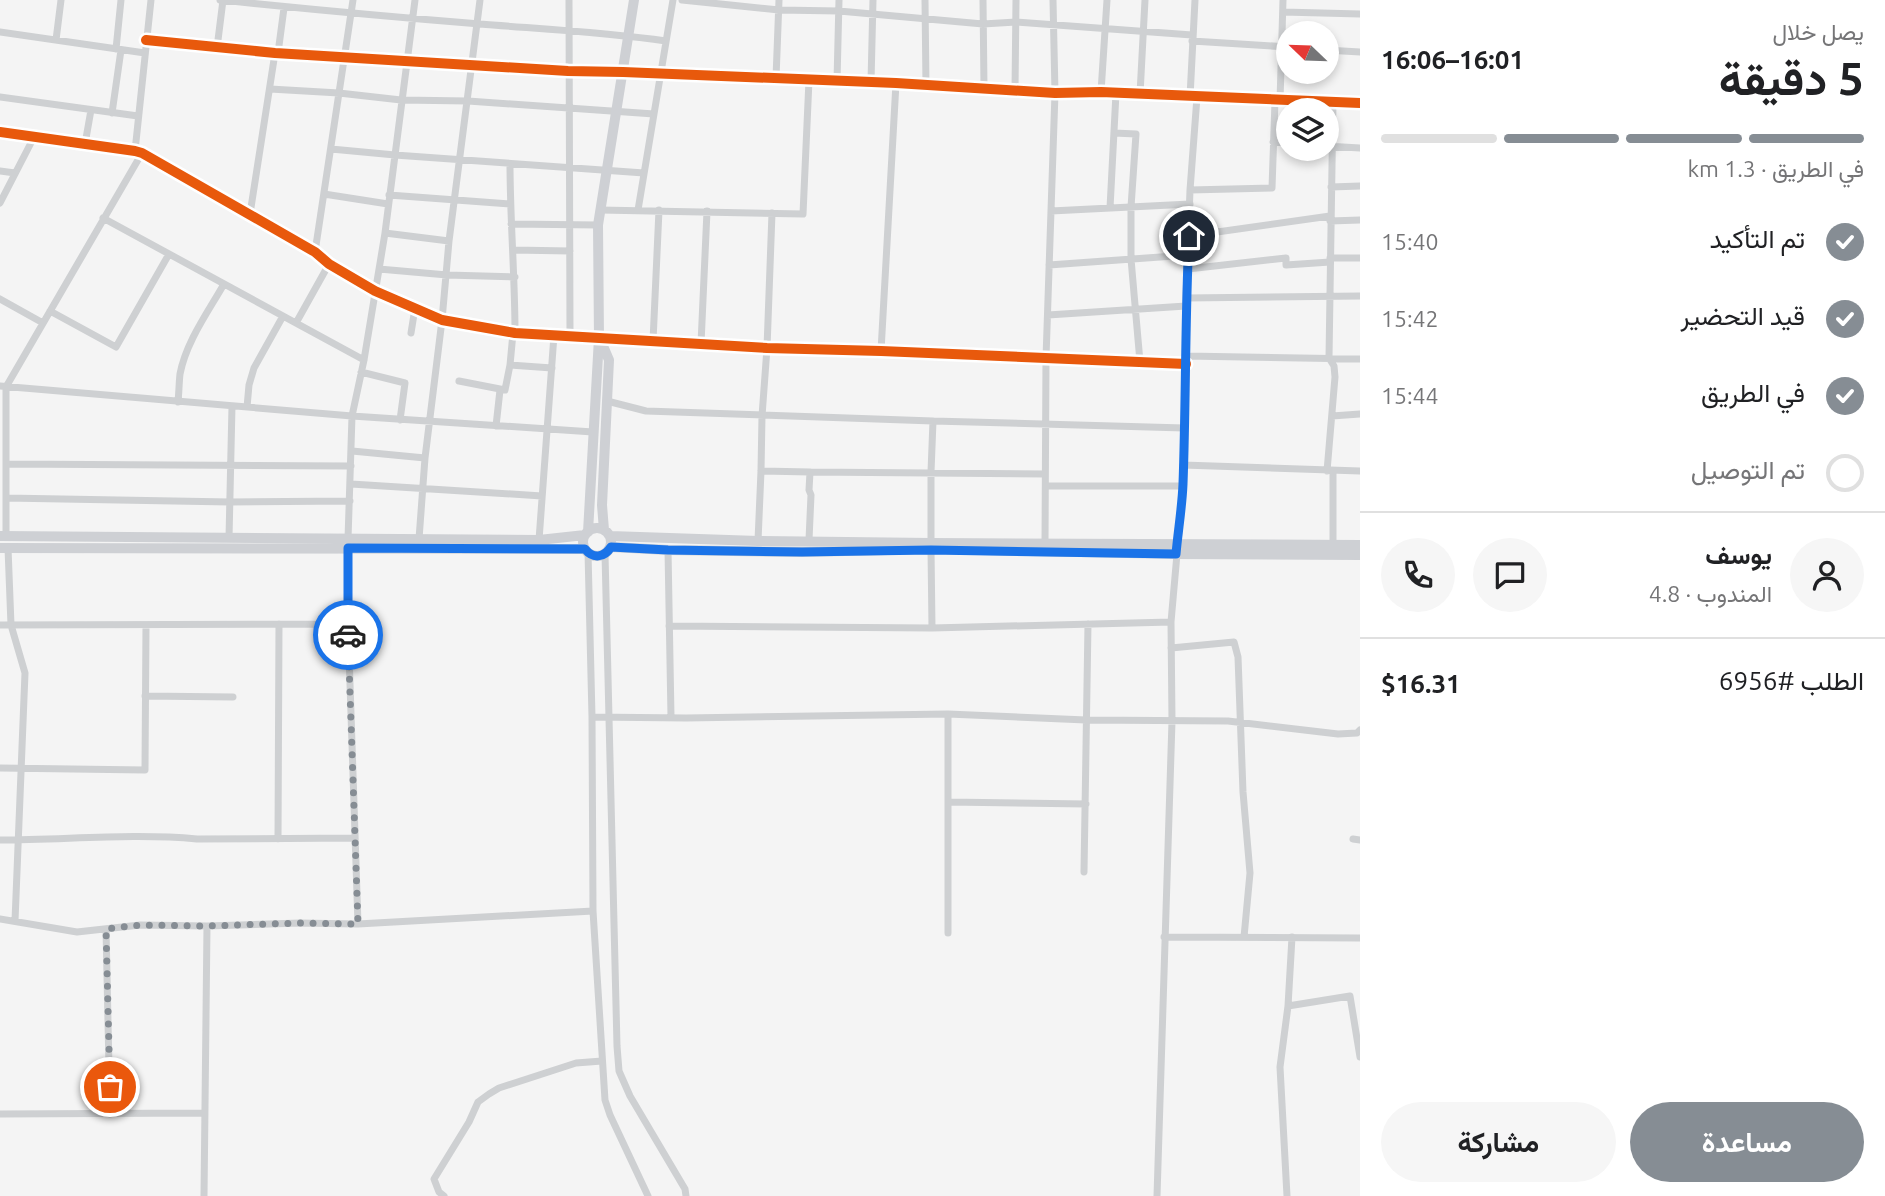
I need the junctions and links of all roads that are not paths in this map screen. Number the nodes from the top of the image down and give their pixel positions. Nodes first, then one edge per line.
1 (61, 0) edge
2 (121, 0) edge
3 (151, 0) edge
4 (222, 0) edge
5 (353, 0) edge
6 (415, 0) edge
7 (480, 0) edge
8 (569, 0) edge
9 (634, 0) edge
10 (673, 0) edge
11 (682, 0) edge
12 (779, 0) edge
13 (839, 0) edge
14 (873, 0) edge
15 (925, 0) edge
16 (983, 0) edge
17 (1016, 0) edge
18 (1053, 0) edge
19 (1107, 0) edge
20 (1145, 0) edge
21 (1195, 0) edge
22 (1283, 0) edge
23 (286, 5) edge
24 (779, 10) junction
25 (839, 11) junction
26 (1283, 12) junction
27 (351, 13) junction
28 (1360, 14) edge
29 (873, 15) junction
30 (412, 18) junction
31 (925, 19) junction
32 (1283, 21) edge
33 (1016, 22) junction
34 (477, 24) junction
35 (983, 24) junction
36 (1054, 25) junction
37 (1105, 29) junction
38 (569, 30) junction
39 (1143, 31) junction
40 (0, 32) edge
41 (628, 35) junction
42 (1192, 38) junction
43 (56, 40) junction
44 (146, 40) junction
45 (666, 41) junction
46 (1276, 46) edge
47 (217, 48) junction
48 (118, 50) junction
49 (1339, 51) edge
50 (1360, 52) edge
51 (145, 53) junction
52 (277, 53) junction
53 (344, 56) junction
54 (407, 61) junction
55 (473, 66) junction
56 (568, 71) junction
57 (622, 72) junction
58 (661, 73) junction
59 (776, 78) junction
60 (809, 80) junction
61 (837, 81) junction
62 (871, 82) junction
63 (896, 83) junction
64 (926, 86) junction
65 (984, 88) junction
66 (270, 89) junction
67 (1015, 90) junction
68 (1101, 92) junction
69 (339, 93) junction
70 (1055, 93) junction
71 (1116, 93) junction
72 (1140, 94) junction
73 (0, 97) edge
74 (1193, 97) junction
75 (401, 100) junction
76 (1276, 101) edge
77 (468, 102) junction
78 (1339, 102) edge
79 (1360, 103) edge
80 (569, 108) junction
81 (91, 110) junction
82 (616, 111) junction
83 (1276, 111) edge
84 (112, 113) junction
85 (654, 114) junction
86 (138, 116) junction
87 (0, 132) edge
88 (1114, 133) junction
89 (34, 137) junction
90 (1273, 142) junction
91 (1276, 142) edge
92 (85, 144) junction
93 (1339, 147) edge
94 (1360, 148) edge
95 (331, 149) junction
96 (139, 152) junction
97 (395, 155) junction
98 (460, 159) junction
99 (1330, 161) edge
100 (510, 164) junction
101 (569, 168) junction
102 (0, 171) edge
103 (607, 171) junction
104 (15, 173) junction
105 (644, 173) junction
106 (1360, 186) edge
107 (1331, 187) junction
108 (1190, 190) junction
109 (324, 194) junction
110 (389, 195) junction
111 (455, 200) junction
112 (0, 202) edge
113 (388, 204) junction
114 (510, 204) junction
115 (1190, 204) junction
116 (1131, 207) junction
117 (1110, 208) junction
118 (600, 210) junction
119 (638, 210) junction
120 (659, 210) junction
121 (707, 211) junction
122 (1051, 211) junction
123 (772, 213) junction
124 (250, 214) junction
125 (103, 218) junction
126 (1330, 218) junction
127 (1360, 219) edge
128 (570, 224) junction
129 (511, 225) junction
130 (598, 225) junction
131 (385, 233) junction
132 (1189, 236) junction
133 (449, 241) junction
134 (513, 250) junction
135 (569, 251) junction
136 (315, 252) junction
137 (169, 254) junction
138 (1188, 255) junction
139 (1360, 258) edge
140 (1131, 259) junction
141 (1330, 260) junction
142 (329, 264) junction
143 (1049, 265) junction
144 (379, 269) junction
145 (1188, 269) junction
146 (447, 275) junction
147 (515, 277) junction
148 (224, 284) junction
149 (375, 290) junction
150 (1330, 296) junction
151 (1360, 296) edge
152 (0, 299) edge
153 (1186, 302) junction
154 (415, 308) junction
155 (1136, 309) junction
156 (50, 311) junction
157 (1048, 315) junction
158 (283, 316) junction
159 (442, 320) junction
160 (43, 323) junction
161 (296, 323) junction
162 (411, 333) dead end
163 (514, 333) junction
164 (554, 335) junction
165 (570, 337) junction
166 (599, 338) junction
167 (653, 341) junction
168 (701, 344) junction
169 (767, 348) junction
170 (881, 351) junction
171 (1046, 358) junction
172 (1329, 358) junction
173 (1360, 359) edge
174 (364, 360) junction
175 (1186, 360) junction
176 (1140, 362) junction
177 (510, 365) junction
178 (552, 368) junction
179 (361, 372) junction
180 (459, 382) dead end
181 (3, 387) edge
182 (500, 390) junction
183 (607, 401) junction
184 (178, 402) junction
185 (232, 406) junction
186 (247, 407) junction
187 (1360, 414) edge
188 (762, 415) junction
189 (352, 416) junction
190 (1332, 416) junction
191 (400, 419) junction
192 (429, 421) junction
193 (933, 422) junction
194 (1046, 423) junction
195 (496, 426) junction
196 (1184, 428) junction
197 (547, 429) junction
198 (593, 432) junction
199 (352, 451) junction
200 (425, 458) junction
201 (6, 464) junction
202 (229, 466) junction
203 (351, 466) junction
204 (1183, 466) junction
205 (761, 471) junction
206 (1330, 471) junction
207 (1360, 471) edge
208 (810, 472) junction
209 (930, 472) junction
210 (1045, 474) junction
211 (351, 484) junction
212 (1046, 486) junction
213 (1183, 486) junction
214 (422, 488) junction
215 (542, 496) junction
216 (6, 498) junction
217 (350, 501) junction
218 (230, 502) junction
219 (586, 533) junction
220 (3, 536) edge
221 (229, 538) junction
222 (419, 539) junction
223 (539, 540) junction
224 (809, 540) junction
225 (758, 541) junction
226 (607, 542) junction
227 (348, 544) junction
228 (1045, 544) junction
229 (1333, 545) junction
230 (1360, 545) edge
231 (931, 546) junction
232 (4, 548) edge
233 (1176, 549) junction
234 (586, 550) junction
235 (668, 550) junction
236 (1360, 555) edge
237 (1171, 622) junction
238 (279, 624) junction
239 (348, 624) junction
240 (1088, 624) junction
241 (0, 625) edge
242 (11, 625) junction
243 (146, 625) junction
244 (669, 626) junction
245 (932, 628) junction
246 (1171, 648) junction
247 (145, 696) junction
248 (233, 697) dead end
249 (948, 714) junction
250 (592, 717) junction
251 (608, 717) junction
252 (671, 717) junction
253 (1086, 720) junction
254 (1171, 721) junction
255 (1239, 722) junction
256 (1360, 730) edge
257 (0, 768) edge
258 (21, 768) junction
259 (948, 802) junction
260 (1086, 804) junction
261 (355, 838) junction
262 (278, 839) junction
263 (0, 840) edge
264 (17, 840) junction
265 (1084, 872) dead end
266 (593, 911) junction
267 (0, 919) edge
268 (15, 921) junction
269 (358, 924) junction
270 (207, 926) junction
271 (106, 929) junction
272 (948, 933) dead end
273 (1164, 937) junction
274 (1244, 937) junction
275 (1292, 937) junction
276 (1360, 938) edge
277 (1288, 1006) junction
278 (1360, 1057) edge
279 (602, 1061) junction
280 (205, 1113) junction
281 (0, 1114) edge
282 (110, 1114) junction
283 (204, 1196) edge
284 (444, 1196) edge
285 (648, 1196) edge
286 (686, 1196) edge
287 (1157, 1196) edge
288 (1287, 1196) edge

1 - 43 street
2 - 48 street
3 - 44 street
4 - 23 street
4 - 47 street
5 - 27 street
6 - 30 street
7 - 34 street
8 - 38 street
9 - 41 street
10 - 45 street
11 - 24 street
12 - 24 street
13 - 25 street
14 - 29 street
15 - 31 street
16 - 35 street
17 - 33 street
18 - 36 street
19 - 37 street
20 - 39 street
21 - 42 street
22 - 26 street
23 - 27 street
23 - 52 street
24 - 25 street
24 - 59 street
25 - 29 street
25 - 61 street
26 - 28 street
26 - 32 street
27 - 30 street
27 - 53 street
29 - 31 street
29 - 62 street
30 - 34 street
30 - 54 street
31 - 35 street
31 - 64 street
33 - 35 street
33 - 36 street
33 - 67 street
34 - 38 street
34 - 55 street
35 - 65 street
36 - 37 street
36 - 70 street
37 - 39 street
37 - 68 street
38 - 41 street
38 - 56 street
39 - 42 street
39 - 72 street
40 - 43 street
41 - 45 street
41 - 57 street
42 - 46 street
42 - 74 street
43 - 48 street
44 - 47 street
44 - 51 street
45 - 58 street
47 - 52 street
48 - 51 street
48 - 84 street
49 - 50 street
51 - 86 street
52 - 53 street
52 - 66 street
53 - 54 street
53 - 69 street
54 - 55 street
54 - 75 street
55 - 56 street
55 - 77 street
56 - 57 street
56 - 80 street
57 - 58 street
57 - 82 street
58 - 59 street
58 - 85 street
59 - 60 street
60 - 61 street
60 - 123 street
61 - 62 street
62 - 63 street
63 - 64 street
63 - 170 street
64 - 65 street
65 - 67 street
66 - 69 street
66 - 124 street
67 - 70 street
68 - 70 street
68 - 71 street
69 - 75 street
69 - 95 street
70 - 122 street
71 - 72 street
71 - 88 street
72 - 74 street
73 - 81 street
74 - 76 street
74 - 108 street
75 - 77 street
75 - 97 street
77 - 80 street
77 - 98 street
78 - 79 street
80 - 82 street
80 - 101 street
81 - 84 street
81 - 92 street
82 - 85 street
82 - 103 street
83 - 90 street
84 - 86 street
85 - 105 street
86 - 96 street
87 - 89 street
88 - 116 street
88 - 117 street
89 - 92 street
89 - 104 street
90 - 91 street
90 - 108 street
92 - 96 street
93 - 94 street
95 - 97 street
95 - 109 street
96 - 124 street
96 - 125 street
97 - 98 street
97 - 110 street
98 - 100 street
98 - 111 street
99 - 107 street
100 - 101 street
100 - 114 street
101 - 103 street
101 - 128 street
102 - 104 street
103 - 105 street
103 - 118 street
104 - 112 street
105 - 119 street
106 - 107 street
107 - 126 street
108 - 115 street
109 - 113 street
109 - 136 street
110 - 111 street
110 - 113 street
111 - 114 street
111 - 133 street
113 - 131 street
114 - 129 street
115 - 116 street
115 - 132 street
116 - 117 street
116 - 140 street
117 - 122 street
118 - 119 street
118 - 130 street
119 - 120 street
120 - 121 street
120 - 167 street
121 - 123 street
121 - 168 street
122 - 143 street
123 - 169 street
124 - 136 street
125 - 137 street
125 - 156 street
126 - 127 street
126 - 132 street
126 - 141 street
128 - 129 street
128 - 130 street
128 - 135 street
129 - 134 street
130 - 166 street
131 - 133 street
131 - 144 street
132 - 138 street
133 - 146 street
134 - 135 street
134 - 147 street
135 - 165 street
136 - 142 street
137 - 148 street
137 - 156 street
138 - 140 street
138 - 145 street
139 - 141 street
140 - 143 street
140 - 155 street
141 - 145 street
141 - 150 street
142 - 149 street
142 - 161 street
143 - 157 street
144 - 146 street
144 - 149 street
145 - 153 street
146 - 147 street
146 - 159 street
147 - 163 street
148 - 158 street
148 - 184 street
149 - 154 street
149 - 174 street
150 - 151 street
150 - 153 street
150 - 172 street
152 - 160 street
153 - 155 street
153 - 175 street
154 - 159 street
154 - 162 street
155 - 157 street
155 - 176 street
156 - 160 street
157 - 171 street
158 - 161 street
158 - 186 street
159 - 163 street
159 - 192 street
160 - 181 street
161 - 174 street
163 - 164 street
163 - 177 street
164 - 165 street
164 - 178 street
165 - 166 street
166 - 167 street
166 - 183 street
166 - 198 street
167 - 168 street
168 - 169 street
169 - 170 street
169 - 188 street
170 - 171 street
171 - 176 street
171 - 194 street
172 - 173 street
172 - 175 street
172 - 190 street
174 - 179 street
175 - 176 street
175 - 196 street
177 - 178 street
177 - 182 street
178 - 197 street
179 - 189 street
179 - 191 street
180 - 182 street
181 - 184 street
181 - 201 street
182 - 195 street
183 - 188 street
183 - 226 street
184 - 185 street
185 - 186 street
185 - 202 street
186 - 189 street
187 - 190 street
188 - 193 street
188 - 205 street
189 - 191 street
189 - 199 street
190 - 206 street
191 - 192 street
192 - 195 street
192 - 200 street
193 - 194 street
193 - 209 street
194 - 196 street
194 - 210 street
195 - 197 street
196 - 204 street
197 - 198 street
197 - 215 street
198 - 219 street
199 - 200 street
199 - 203 street
200 - 214 street
201 - 202 street
201 - 216 street
202 - 203 street
202 - 218 street
203 - 211 street
204 - 206 street
204 - 213 street
205 - 208 street
205 - 225 street
206 - 207 street
206 - 229 street
208 - 209 street
208 - 224 street
209 - 210 street
209 - 231 street
210 - 212 street
211 - 214 street
211 - 217 street
212 - 213 street
212 - 228 street
213 - 233 street
214 - 215 street
214 - 222 street
215 - 223 street
216 - 218 street
216 - 220 street
217 - 218 street
217 - 227 street
218 - 221 street
219 - 223 street
219 - 226 street
219 - 234 street
220 - 221 street
221 - 227 street
222 - 223 street
222 - 227 street
224 - 225 street
224 - 231 street
225 - 226 street
226 - 234 street
226 - 235 street
226 - 251 street
227 - 232 street
227 - 234 street
227 - 239 street
228 - 231 street
228 - 233 street
229 - 230 street
229 - 233 street
231 - 233 street
231 - 235 street
231 - 245 street
232 - 242 street
233 - 236 street
233 - 237 street
234 - 250 street
235 - 244 street
237 - 240 street
237 - 246 street
238 - 239 street
238 - 243 street
238 - 262 street
239 - 261 street
240 - 245 street
240 - 253 street
241 - 242 street
242 - 243 street
242 - 258 street
243 - 247 street
244 - 245 street
244 - 252 street
246 - 254 street
246 - 255 street
247 - 248 street
247 - 258 street
249 - 252 street
249 - 253 street
249 - 259 street
250 - 251 street
250 - 266 street
251 - 252 street
251 - 286 street
253 - 254 street
253 - 260 street
254 - 255 street
254 - 273 street
255 - 256 street
255 - 274 street
257 - 258 street
258 - 264 street
259 - 260 street
259 - 272 street
260 - 265 street
261 - 262 street
261 - 269 street
262 - 264 street
263 - 264 street
264 - 268 street
266 - 269 street
266 - 279 street
267 - 268 street
268 - 271 street
269 - 270 street
270 - 271 street
270 - 280 street
271 - 282 street
273 - 274 street
273 - 287 street
274 - 275 street
275 - 276 street
275 - 277 street
277 - 278 street
277 - 288 street
279 - 284 street
279 - 285 street
280 - 282 street
280 - 283 street
281 - 282 street

